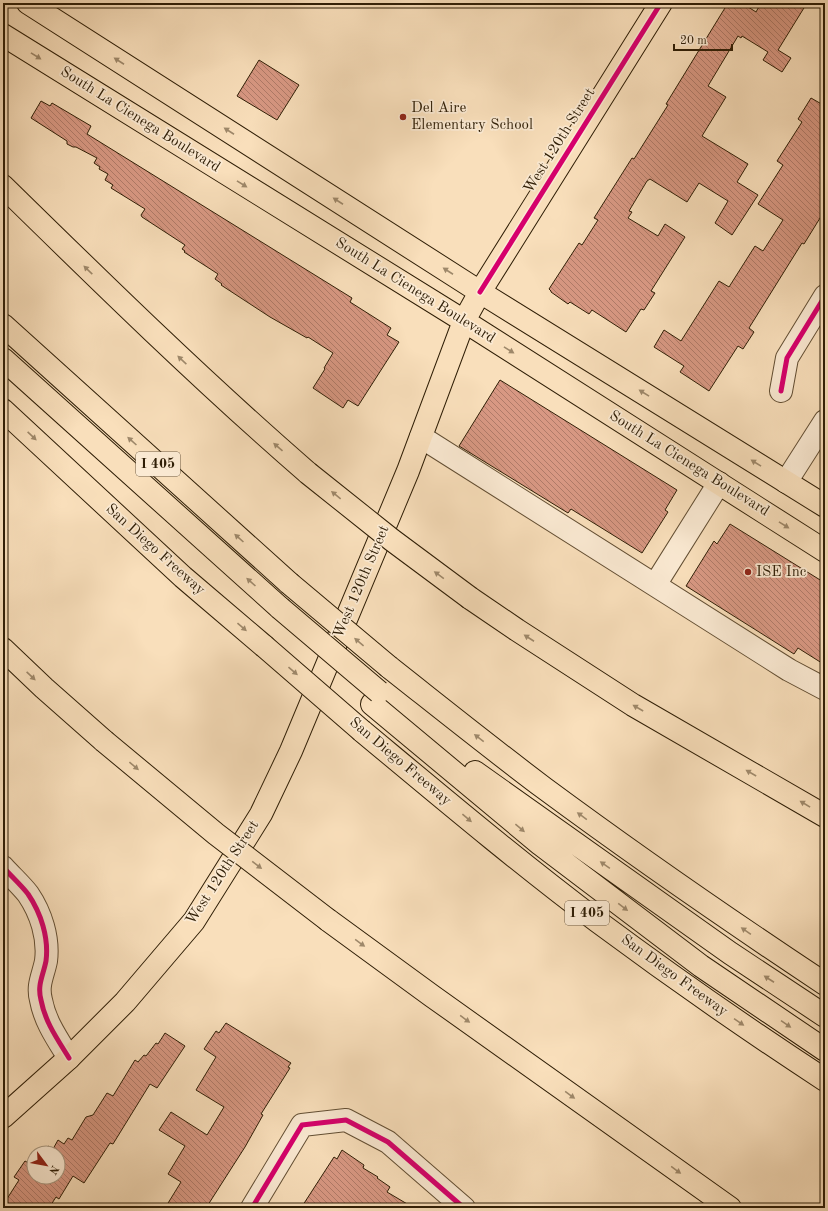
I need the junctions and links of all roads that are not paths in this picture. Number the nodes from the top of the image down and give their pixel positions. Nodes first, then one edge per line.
1 (28, 3) edge
2 (661, 3) edge
3 (3, 35) edge
4 (3, 186) edge
5 (480, 292) junction
6 (825, 296) edge
7 (464, 322) junction
8 (3, 325) edge
9 (3, 359) edge
10 (3, 374) edge
11 (781, 391) dead end
12 (3, 410) edge
13 (825, 421) edge
14 (421, 437) junction
15 (786, 482) junction
16 (719, 483) junction
17 (825, 506) edge
18 (825, 551) edge
19 (654, 585) junction
20 (277, 615) junction
21 (3, 649) edge
22 (825, 689) edge
23 (376, 698) junction
24 (825, 816) edge
25 (3, 867) edge
26 (825, 984) edge
27 (825, 1016) edge
28 (825, 1050) edge
29 (69, 1058) junction
30 (825, 1080) edge
31 (3, 1117) edge
32 (704, 1190) junction
33 (252, 1208) edge
34 (464, 1208) edge
35 (726, 1208) edge
36 (730, 1208) edge

5 -> 1 main road
2 - 5 main road, West 120th Street
3 -> 7 main road, South La Cienega Boulevard
24 -> 4 main road, bridge
5 - 7 main road, West 120th Street
15 -> 5 main road
6 - 11 street
7 - 14 main road, West 120th Street
7 -> 16 main road, South La Cienega Boulevard
26 -> 8 main road, I 405, bridge
20 -> 9 main road
10 - 20 main road
12 -> 30 main road, San Diego Freeway / I 405, bridge
13 - 15 street
14 - 19 street
14 - 29 main road, West 120th Street
15 - 17 main road
16 -> 18 main road, South La Cienega Boulevard
16 - 19 street
19 - 22 street
20 - 23 main road, bridge
21 -> 32 main road, bridge
27 -> 23 main road
23 -> 28 main road
25 - 29 street
29 - 31 main road, West 120th Street
32 - 35 main road
32 - 36 main road
33 - 34 street

